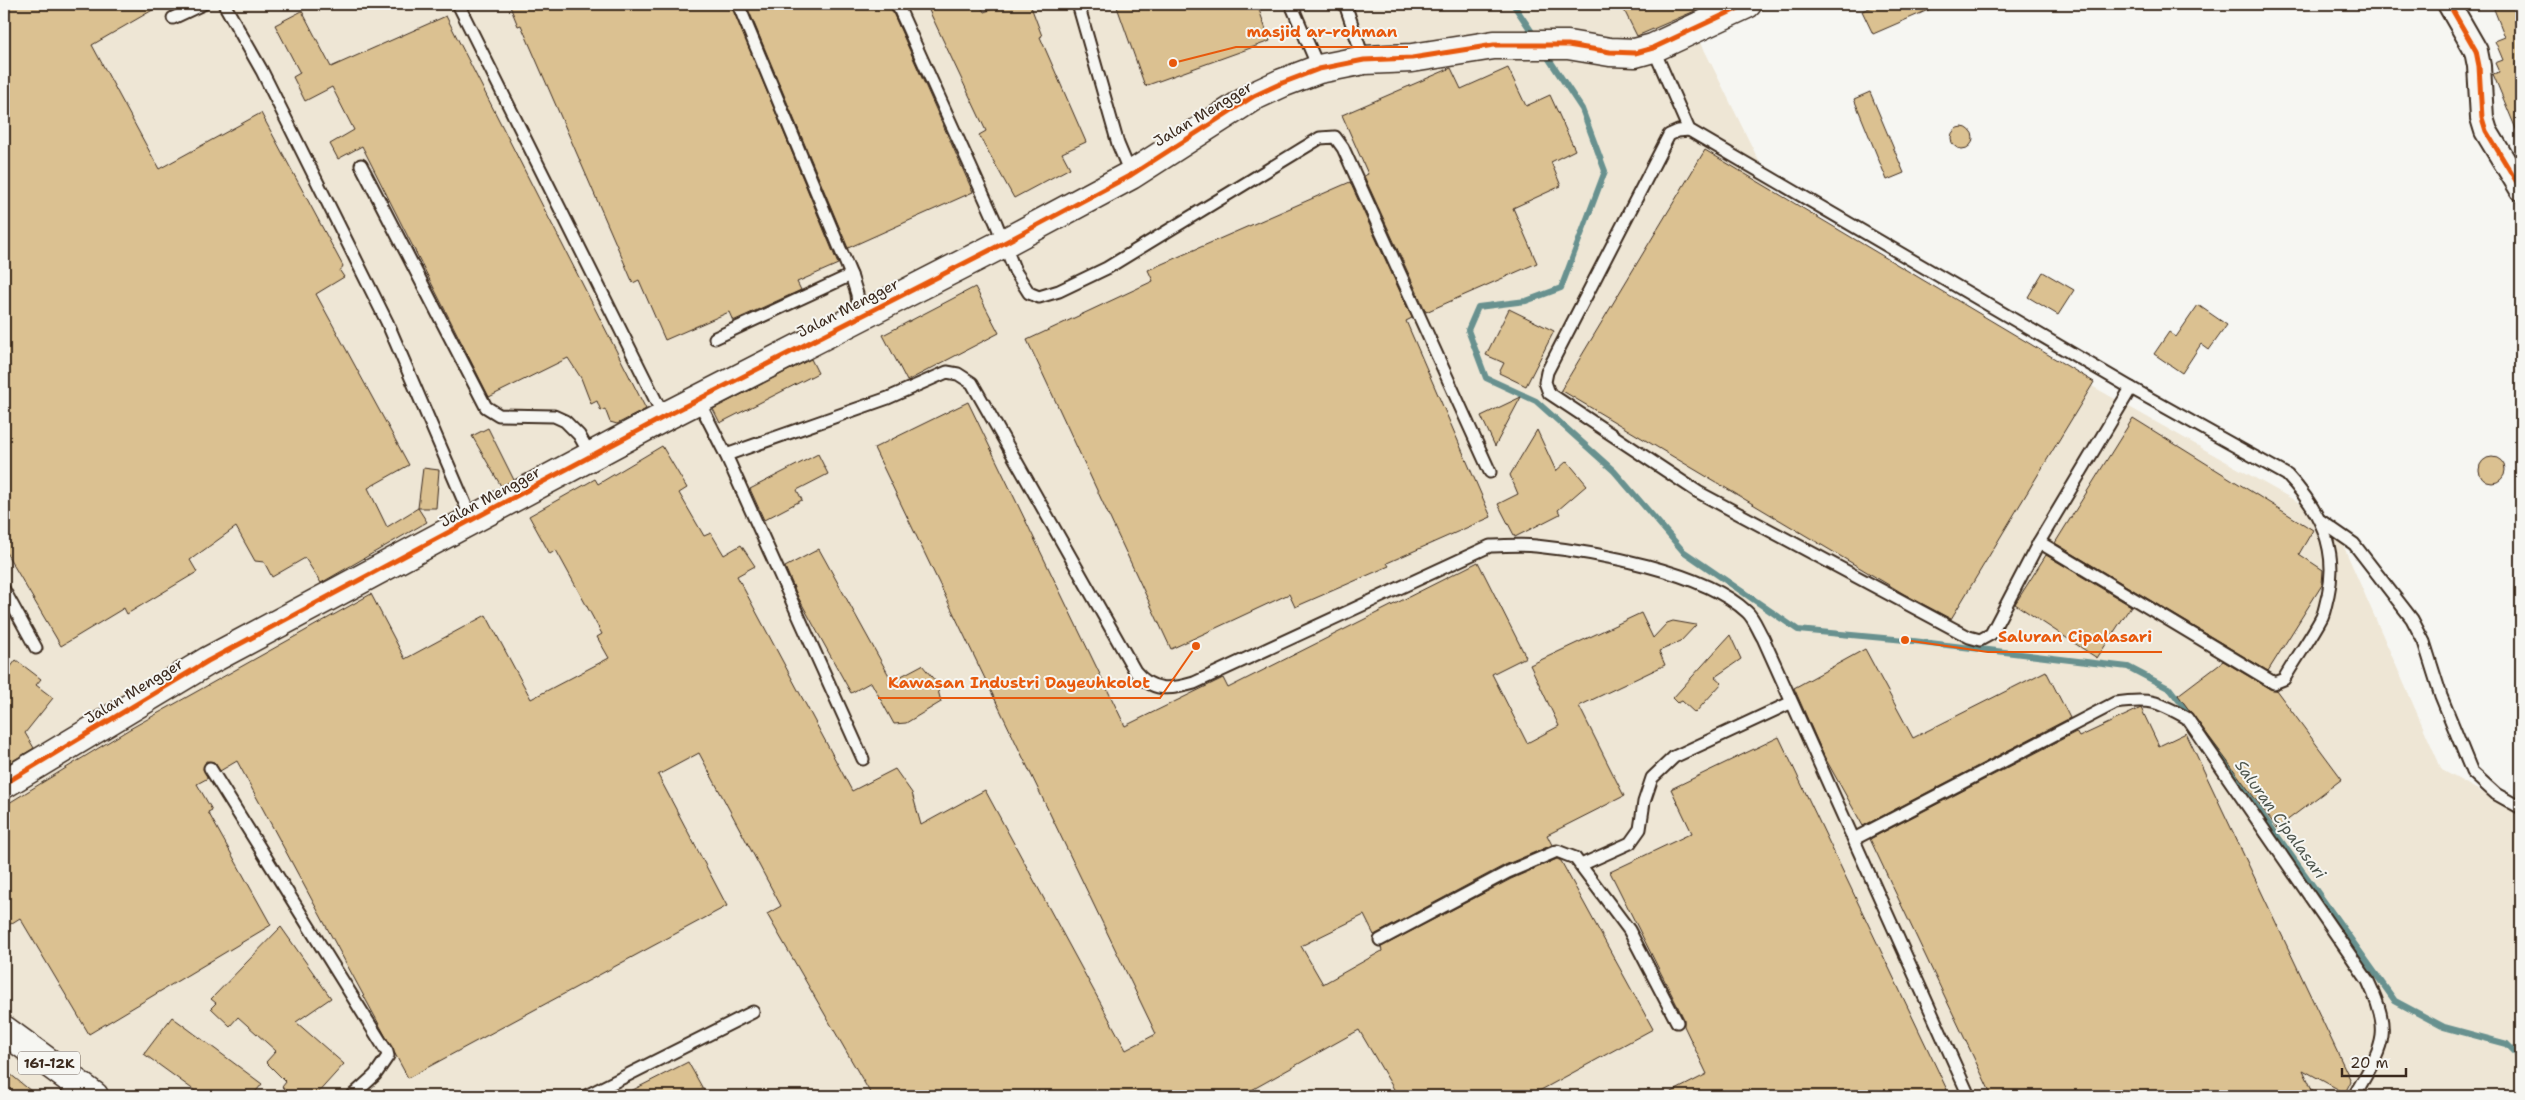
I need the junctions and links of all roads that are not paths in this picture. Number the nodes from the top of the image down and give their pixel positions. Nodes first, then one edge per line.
1 (203, 4) edge
2 (224, 4) edge
3 (458, 4) edge
4 (738, 4) edge
5 (897, 4) edge
6 (1078, 4) edge
7 (1291, 4) edge
8 (1345, 4) edge
9 (1747, 4) edge
10 (2449, 4) edge
11 (173, 18) dead end
12 (1653, 48) junction
13 (1364, 60) junction
14 (1319, 69) junction
15 (1689, 130) junction
16 (362, 165) dead end
17 (1131, 175) junction
18 (2521, 189) edge
19 (1004, 243) junction
20 (851, 275) junction
21 (860, 315) junction
22 (715, 338) dead end
23 (2132, 388) junction
24 (698, 400) junction
25 (664, 417) junction
26 (726, 455) junction
27 (592, 457) junction
28 (1490, 472) dead end
29 (472, 521) junction
30 (2321, 521) junction
31 (2040, 542) junction
32 (4, 590) edge
33 (36, 648) dead end
34 (1790, 702) junction
35 (863, 760) dead end
36 (210, 768) dead end
37 (4, 784) edge
38 (2521, 808) edge
39 (1854, 839) junction
40 (1581, 865) junction
41 (1380, 940) dead end
42 (753, 1012) dead end
43 (1677, 1022) dead end
44 (4, 1030) edge
45 (94, 1096) edge
46 (352, 1096) edge
47 (586, 1096) edge
48 (1969, 1096) edge
49 (2354, 1096) edge

1 - 11 lane
2 - 29 lane
3 - 25 lane
4 - 20 lane
5 - 19 lane
6 - 17 lane
7 - 14 lane
8 - 13 lane
9 - 12 street, Jalan Mengger
10 - 18 street
12 - 13 street, Jalan Mengger
12 - 15 lane
13 - 14 street, Jalan Mengger
14 - 17 street, Jalan Mengger
15 - 23 lane
15 - 31 lane
16 - 27 lane
17 - 19 street, Jalan Mengger
19 - 21 street, Jalan Mengger
19 - 28 lane
20 - 21 lane
20 - 22 lane
21 - 24 street, Jalan Mengger
23 - 30 lane
23 - 31 lane
24 - 25 street, Jalan Mengger
24 - 26 lane
25 - 27 street, Jalan Mengger
26 - 34 lane
26 - 35 lane
27 - 29 street, Jalan Mengger
29 - 37 street, Jalan Mengger
30 - 31 lane
30 - 38 lane
32 - 33 lane
34 - 39 lane
34 - 40 lane
36 - 46 lane
39 - 48 lane
39 - 49 lane
40 - 41 lane
40 - 43 lane
42 - 47 lane
44 - 45 street, 161-12K

